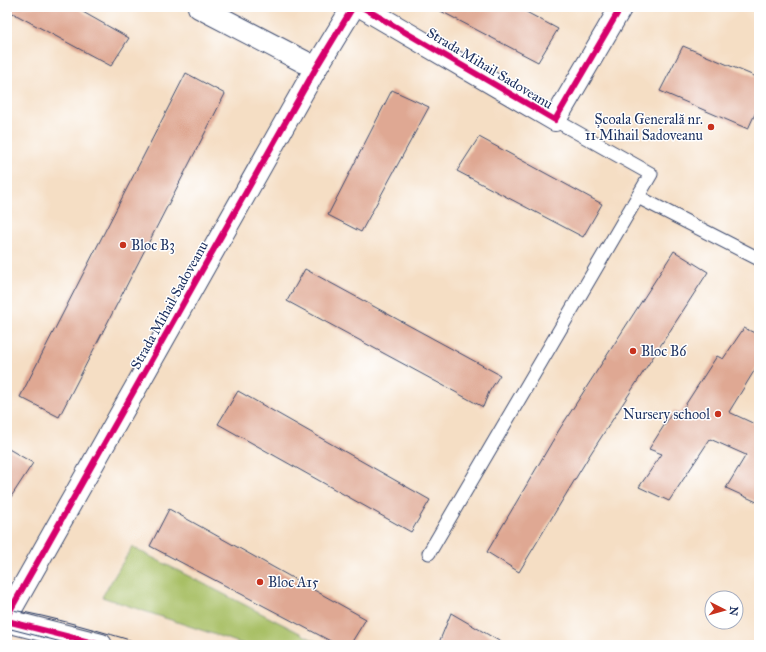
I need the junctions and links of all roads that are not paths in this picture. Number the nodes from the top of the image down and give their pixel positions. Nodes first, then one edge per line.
1 (199, 7) edge
2 (353, 7) edge
3 (362, 7) edge
4 (621, 7) edge
5 (316, 68) junction
6 (555, 120) junction
7 (638, 197) junction
8 (759, 259) edge
9 (429, 553) dead end
10 (7, 616) edge
11 (7, 621) edge
12 (101, 645) edge

1 - 5 street
2 - 5 street, Strada Mihail Sadoveanu
3 - 6 street, Strada Mihail Sadoveanu
4 - 6 street, Strada Mihail Sadoveanu
5 - 10 street, Strada Mihail Sadoveanu
6 - 7 lane
7 - 8 lane
7 - 9 lane
11 - 12 street

